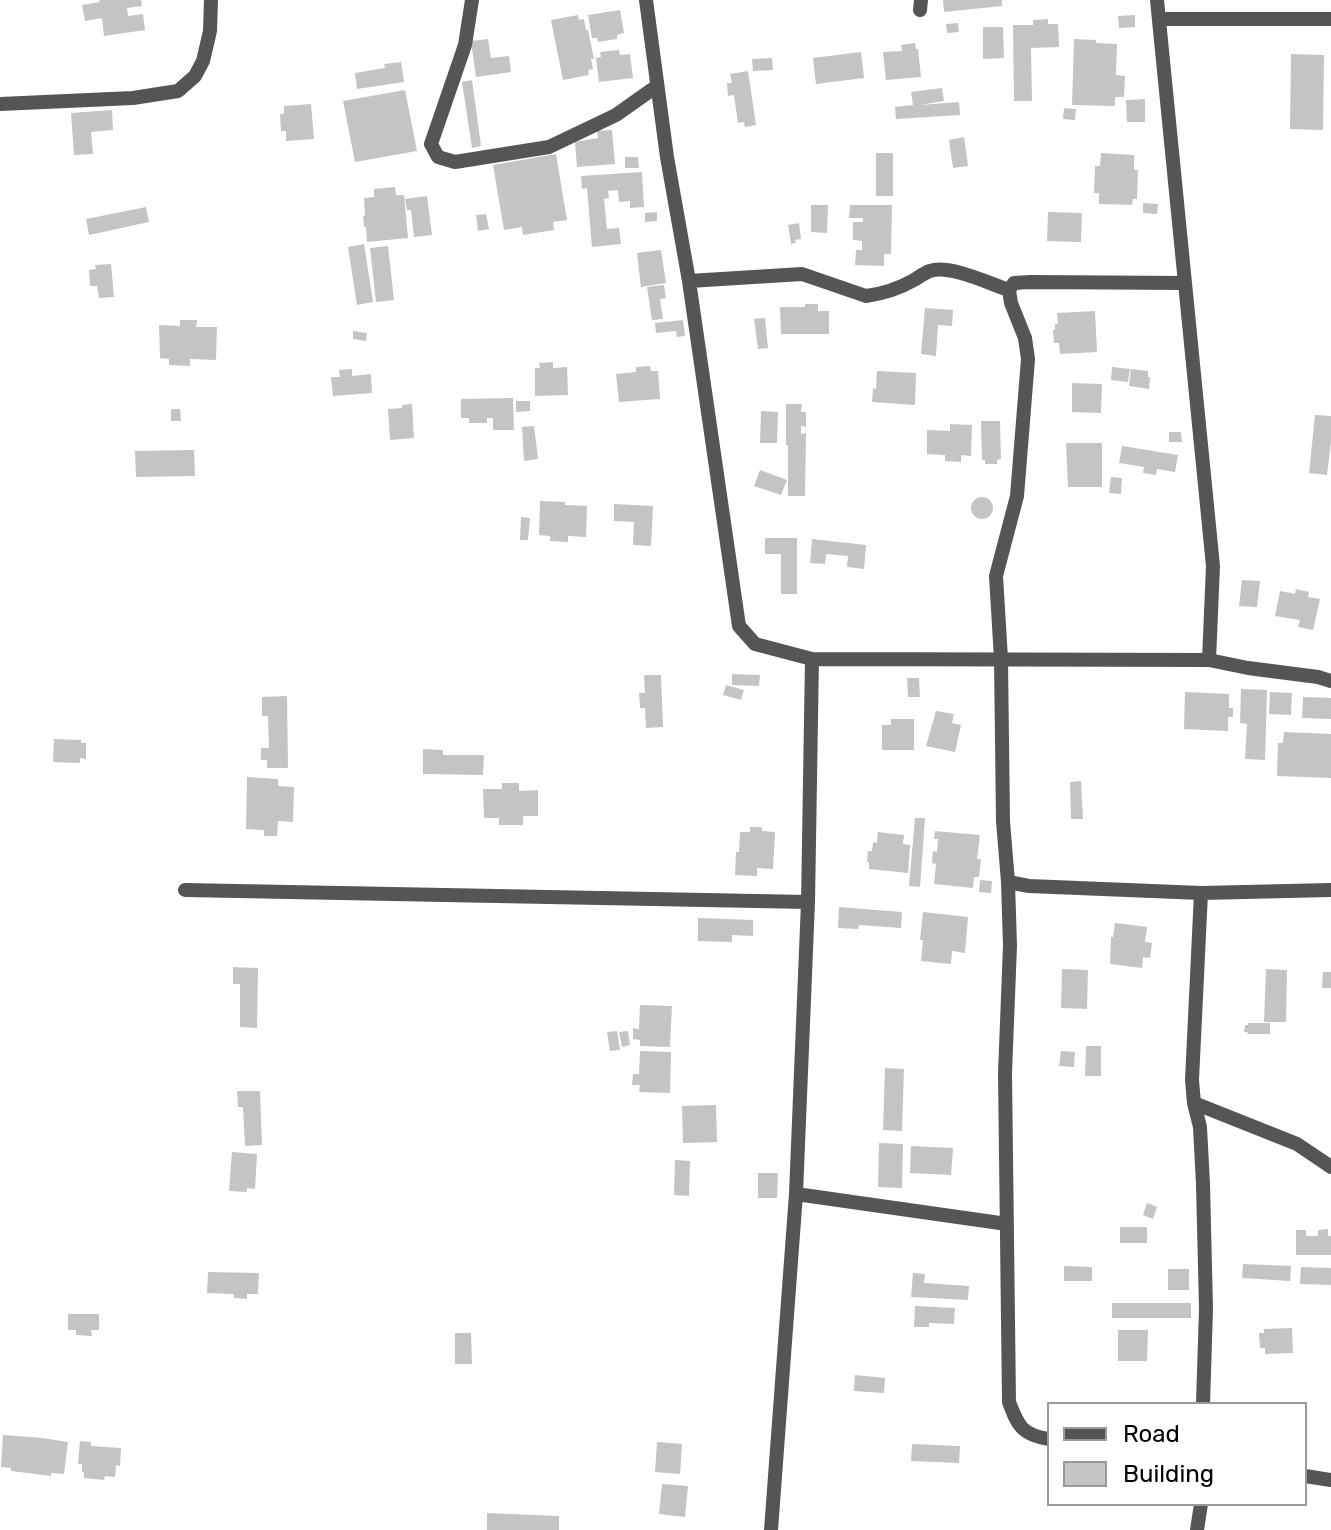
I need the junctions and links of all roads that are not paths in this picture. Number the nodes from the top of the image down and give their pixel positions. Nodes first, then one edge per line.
1 (211, 0) edge
2 (472, 0) edge
3 (646, 0) edge
4 (1157, 0) edge
5 (1159, 19) junction
6 (1331, 19) edge
7 (657, 86) junction
8 (0, 104) edge
9 (689, 281) junction
10 (1185, 283) junction
11 (1009, 290) junction
12 (812, 659) junction
13 (1001, 659) junction
14 (1209, 660) junction
15 (1331, 681) edge
16 (1008, 882) junction
17 (185, 890) dead end
18 (1331, 890) edge
19 (1201, 893) junction
20 (808, 902) junction
21 (1194, 1103) junction
22 (1331, 1167) edge
23 (796, 1194) junction
24 (1007, 1224) junction
25 (1203, 1402) edge
26 (1047, 1439) edge
27 (1307, 1476) edge
28 (1331, 1480) edge
29 (1201, 1506) edge
30 (771, 1530) edge
31 (1197, 1530) edge

1 - 8 street
2 - 7 street
3 - 7 street
4 - 5 street
5 - 6 street
5 - 10 street
7 - 9 street
9 - 11 street
9 - 12 street
10 - 11 street
10 - 14 street
11 - 13 street
12 - 13 street
12 - 20 street
13 - 14 street
13 - 16 street
14 - 15 street
16 - 19 street
16 - 24 street
17 - 20 street
18 - 19 street
19 - 21 street
20 - 23 street
21 - 22 street
21 - 25 street
23 - 24 street
23 - 30 street
24 - 26 street
27 - 28 street
29 - 31 street

